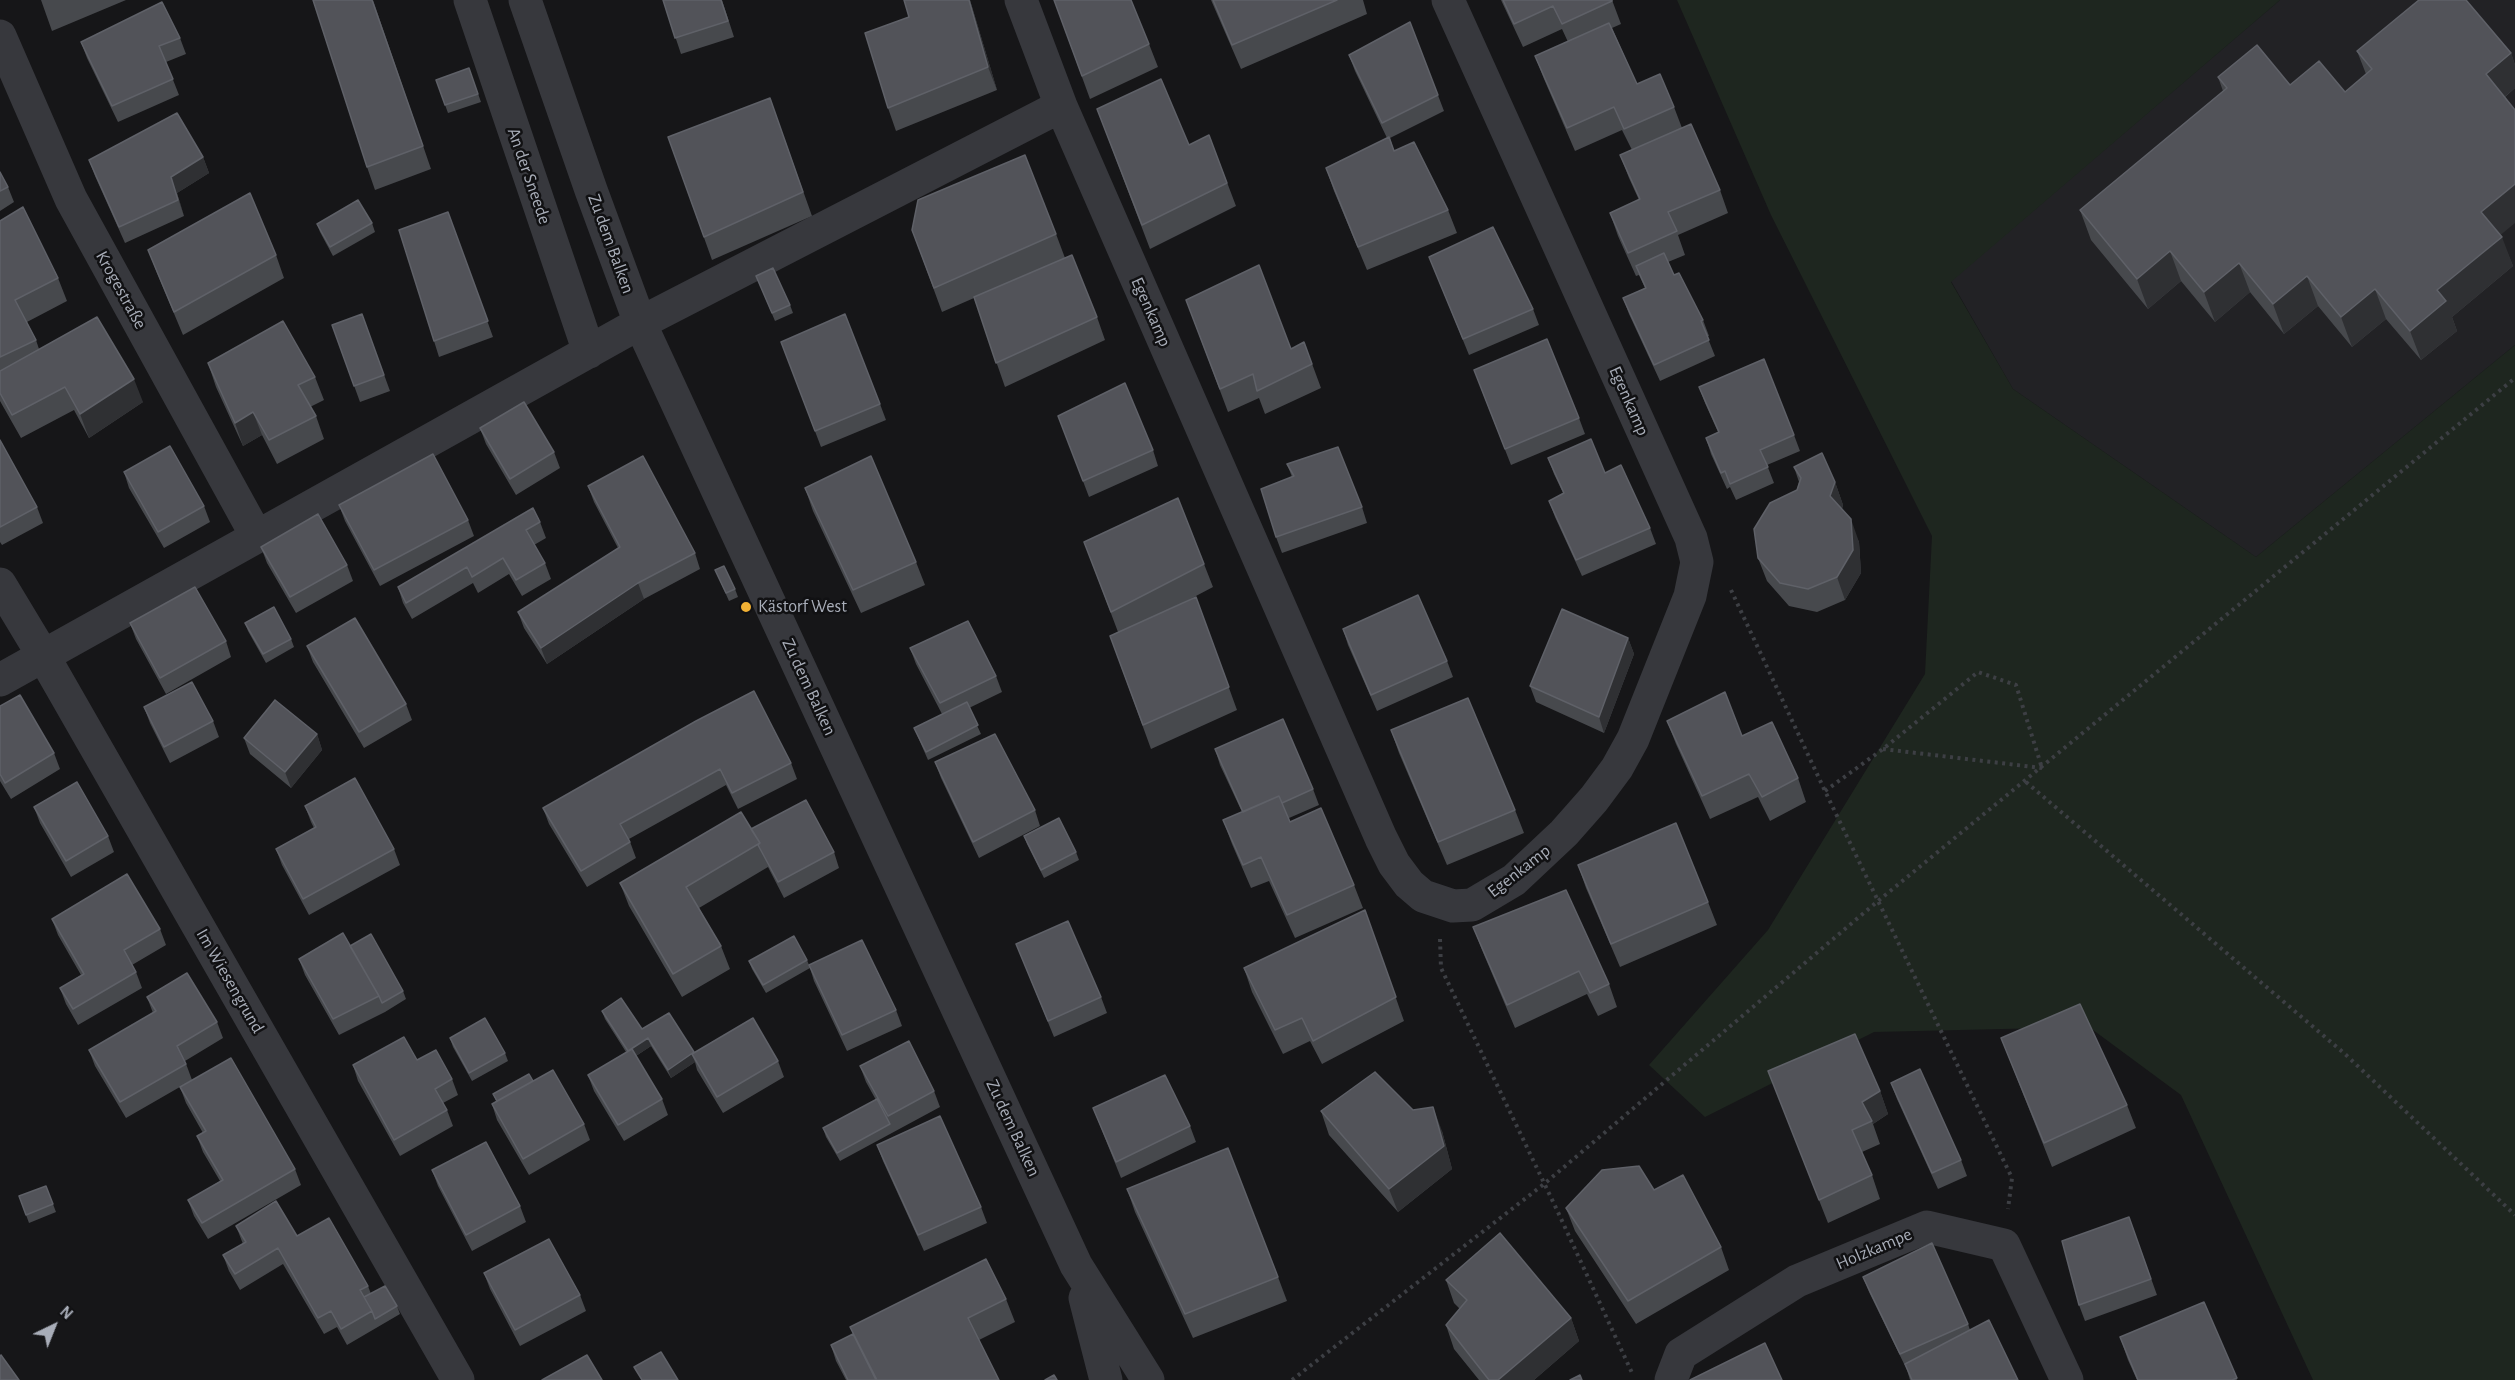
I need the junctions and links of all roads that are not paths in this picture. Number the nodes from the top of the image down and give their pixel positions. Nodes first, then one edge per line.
1 (470, 0) edge
2 (525, 0) edge
3 (1021, 0) edge
4 (1448, 0) edge
5 (0, 36) edge
6 (1061, 106) junction
7 (640, 323) junction
8 (589, 352) junction
9 (257, 537) junction
10 (0, 584) edge
11 (44, 657) junction
12 (0, 680) edge
13 (1076, 1265) junction
14 (458, 1380) edge
15 (1106, 1380) edge
16 (1148, 1380) edge
17 (1671, 1380) edge
18 (2067, 1380) edge

1 - 8 street, An der Sneede
2 - 7 street, Zu dem Balken
3 - 6 street, Egenkamp
4 - 6 street, Egenkamp
5 - 9 street, Krogestraße
6 - 7 street
7 - 8 street
7 - 13 street, Zu dem Balken
8 - 9 street
9 - 11 street
10 - 11 street, Im Wiesengrund
11 - 12 street
11 - 14 street, Im Wiesengrund
13 - 15 street, Zu dem Balken
13 - 16 street, Zu dem Balken
17 - 18 street, Holzkampe

